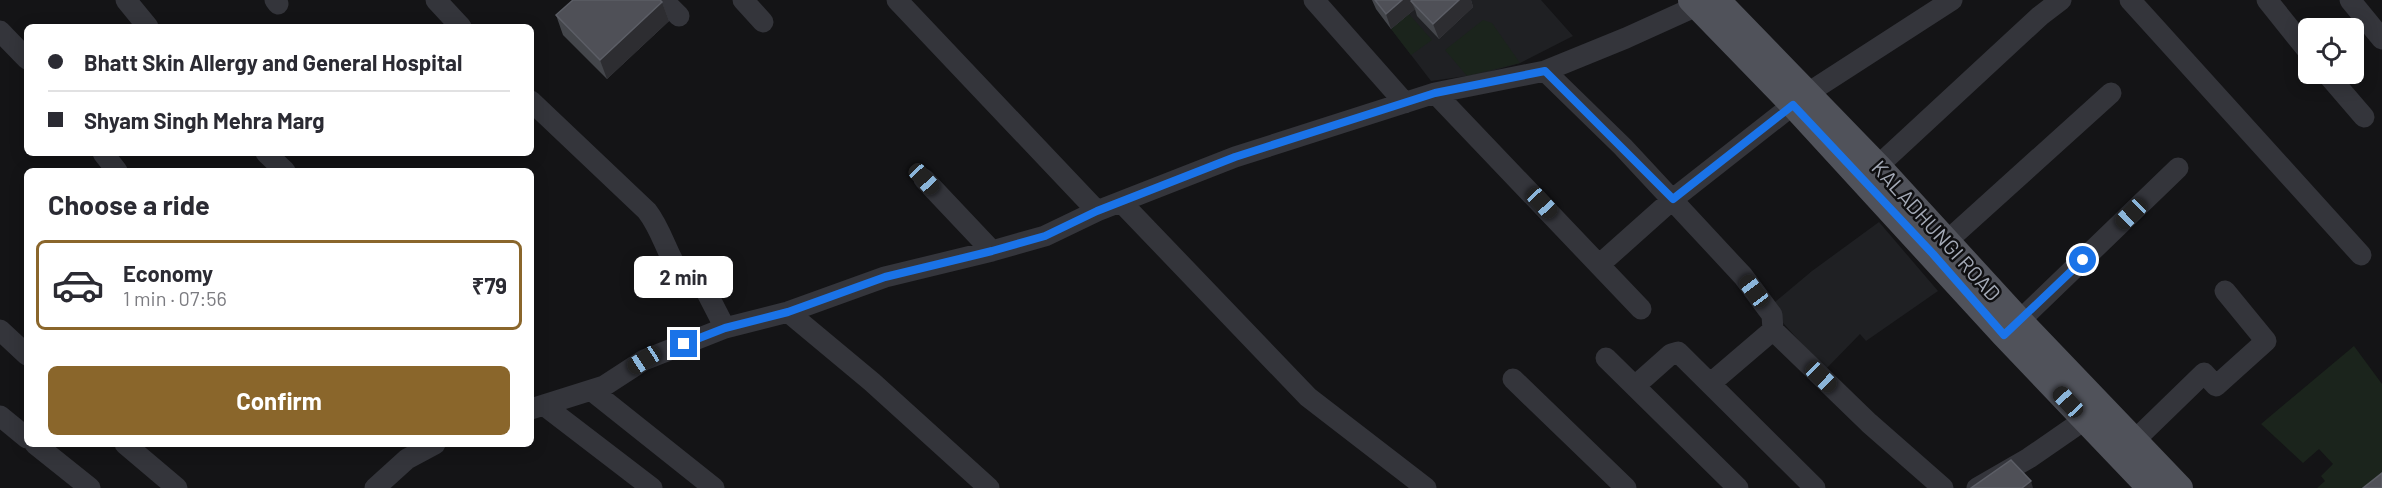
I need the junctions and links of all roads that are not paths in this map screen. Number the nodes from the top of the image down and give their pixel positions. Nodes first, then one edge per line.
1 (126, 0) edge
2 (436, 0) edge
3 (663, 0) edge
4 (743, 0) edge
5 (897, 0) edge
6 (1314, 0) edge
7 (1952, 0) edge
8 (2061, 0) edge
9 (2130, 0) edge
10 (2267, 0) edge
11 (2350, 0) edge
12 (1704, 2) edge
13 (679, 16) dead end
14 (763, 22) dead end
15 (146, 24) edge
16 (458, 24) edge
17 (0, 31) edge
18 (2298, 39) edge
19 (2382, 39) edge
20 (24, 55) edge
21 (1545, 71) junction
22 (2336, 84) edge
23 (1435, 93) junction
24 (2111, 93) dead end
25 (1801, 99) junction
26 (1405, 102) junction
27 (534, 104) edge
28 (2364, 117) dead end
29 (105, 156) edge
30 (269, 156) edge
31 (115, 168) edge
32 (282, 168) edge
33 (2178, 168) dead end
34 (1871, 173) junction
35 (924, 179) dead end
36 (1673, 199) junction
37 (1121, 202) junction
38 (1097, 211) junction
39 (1939, 248) junction
40 (992, 251) junction
41 (2361, 255) dead end
42 (1599, 265) junction
43 (2225, 291) dead end
44 (1641, 309) dead end
45 (788, 312) junction
46 (725, 328) junction
47 (2012, 328) junction
48 (0, 330) edge
49 (1773, 330) junction
50 (24, 352) edge
51 (1606, 358) dead end
52 (1513, 379) dead end
53 (1710, 383) junction
54 (1635, 386) junction
55 (591, 390) junction
56 (538, 407) edge
57 (2094, 413) junction
58 (0, 416) edge
59 (24, 436) edge
60 (2135, 440) junction
61 (39, 447) edge
62 (129, 447) edge
63 (425, 447) edge
64 (90, 488) edge
65 (177, 488) edge
66 (375, 488) edge
67 (652, 488) edge
68 (714, 488) edge
69 (989, 488) edge
70 (1426, 488) edge
71 (1626, 488) edge
72 (1738, 488) edge
73 (1815, 488) edge
74 (1943, 488) edge
75 (1977, 488) edge
76 (2150, 488) edge
77 (2180, 488) edge

1 - 15 street
2 - 16 street
3 - 13 street
4 - 14 street
5 - 38 street
6 - 26 street
7 - 25 street
8 - 34 street
9 - 41 street
10 - 18 street
11 - 19 street
12 - 21 street
12 - 25 main road, KALADHUNGI ROAD
17 - 20 street
21 - 23 street
21 - 36 street
22 - 28 street
23 - 26 street
23 - 42 street
24 - 39 street
25 - 34 main road, KALADHUNGI ROAD
25 - 36 street
26 - 37 street
27 - 46 street
29 - 31 street
30 - 32 street
33 - 47 street
34 - 39 main road, KALADHUNGI ROAD
35 - 40 street
36 - 42 street
36 - 49 street
37 - 38 street
37 - 70 street
38 - 40 street
39 - 47 main road, KALADHUNGI ROAD
40 - 45 street
42 - 44 street
43 - 60 street
45 - 46 street
45 - 69 street
46 - 55 street
47 - 57 main road, KALADHUNGI ROAD
48 - 50 street
49 - 53 street
49 - 74 street
51 - 54 street
52 - 71 street
53 - 54 street
53 - 73 street
54 - 72 street
55 - 56 street
55 - 68 street
56 - 67 street
57 - 60 main road, KALADHUNGI ROAD
57 - 75 street
57 - 76 main road, KALADHUNGI ROAD
58 - 59 street
60 - 77 main road, KALADHUNGI ROAD
61 - 64 street
62 - 65 street
63 - 66 street

